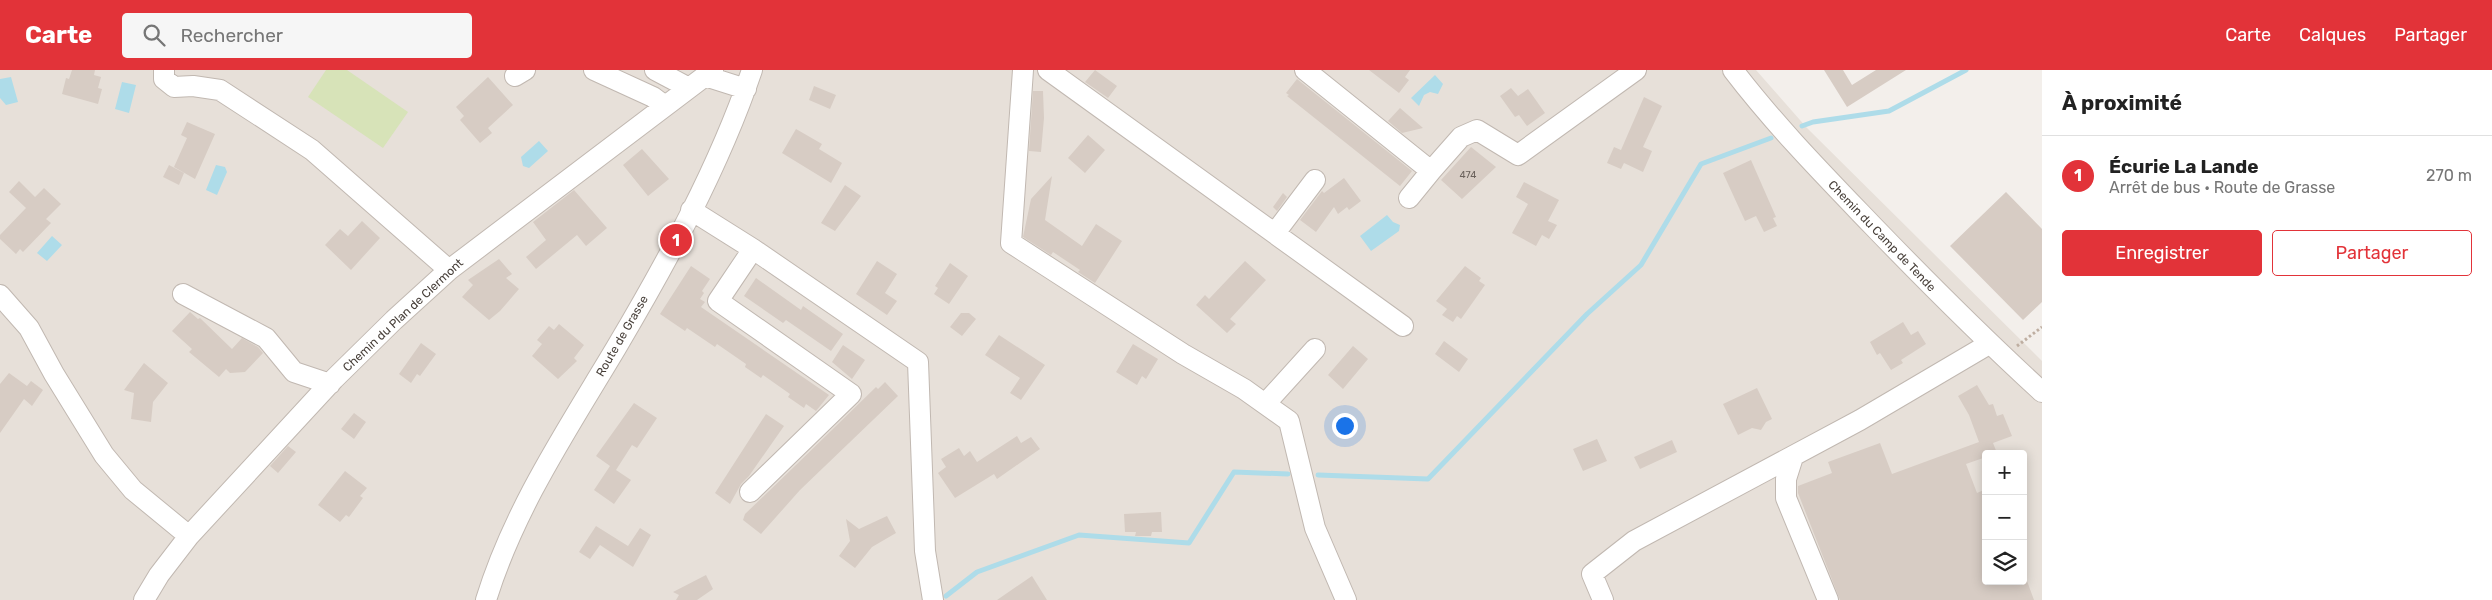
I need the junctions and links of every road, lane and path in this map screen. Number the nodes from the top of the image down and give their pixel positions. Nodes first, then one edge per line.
1 (164, 70) edge
2 (594, 70) edge
3 (655, 70) edge
4 (1022, 70) edge
5 (1048, 70) edge
6 (1305, 70) edge
7 (1636, 70) edge
8 (1733, 70) edge
9 (709, 73) edge
10 (749, 79) edge
11 (689, 88) junction
12 (665, 106) junction
13 (1431, 171) junction
14 (1316, 180) dead end
15 (1410, 198) dead end
16 (691, 210) junction
17 (1275, 233) junction
18 (753, 248) junction
19 (449, 270) junction
20 (183, 294) dead end
21 (0, 295) edge
22 (1402, 326) dead end
23 (2042, 327) edge
24 (1315, 349) dead end
25 (1996, 350) junction
26 (330, 384) junction
27 (2042, 392) edge
28 (1265, 404) junction
29 (1793, 457) junction
30 (1773, 468) junction
31 (750, 492) dead end
32 (1309, 499) junction
33 (189, 536) junction
34 (144, 600) edge
35 (486, 600) edge
36 (933, 600) edge
37 (1346, 600) edge
38 (1360, 600) edge
39 (1603, 600) edge
40 (1819, 600) edge
41 (1828, 600) edge

1 - 19 street
2 - 12 street
3 - 11 street
4 - 28 street
5 - 17 street
6 - 13 street
7 - 13 street
8 - 25 street, Chemin du Camp de Tende
9 - 10 street, Chemin du Plan de Clermont
9 - 11 street, Chemin du Plan de Clermont
10 - 16 street, Route de Grasse
11 - 12 street, Chemin du Plan de Clermont
12 - 19 street, Chemin du Plan de Clermont
13 - 15 street
14 - 17 street
16 - 18 street
16 - 35 street, Route de Grasse
17 - 22 street
18 - 31 street
18 - 36 street
19 - 26 street, Chemin du Plan de Clermont
20 - 26 street
21 - 33 street
23 - 25 path
24 - 28 street
25 - 27 street, Chemin du Camp de Tende
25 - 29 street
26 - 33 street, Chemin du Plan de Clermont
28 - 32 street
29 - 30 street
29 - 41 street
30 - 39 street
30 - 40 street
32 - 37 street
32 - 38 street
33 - 34 street, Chemin du Plan de Clermont

